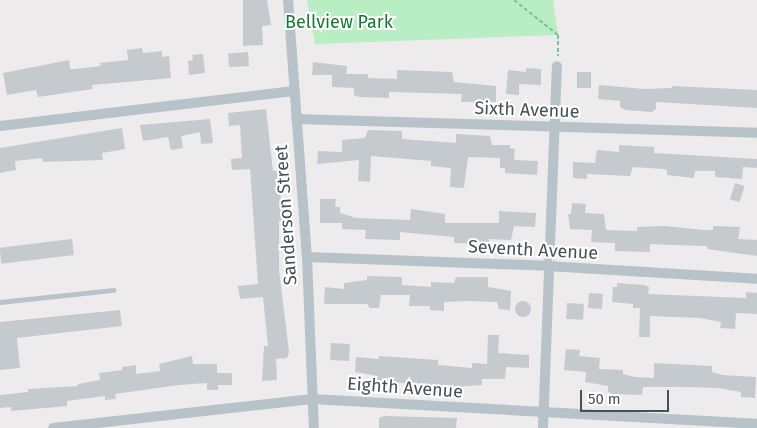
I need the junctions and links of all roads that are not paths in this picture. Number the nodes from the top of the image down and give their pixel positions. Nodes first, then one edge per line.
1 (288, 0) edge
2 (558, 66) road end
3 (294, 91) junction
4 (296, 119) junction
5 (0, 126) edge
6 (553, 128) junction
7 (757, 133) edge
8 (306, 257) junction
9 (547, 266) junction
10 (757, 279) edge
11 (113, 290) dead end
12 (0, 302) edge
13 (312, 399) junction
14 (543, 414) junction
15 (757, 424) edge
16 (53, 428) edge
17 (314, 428) edge
18 (543, 428) edge

1 - 3 street, Sanderson Street
2 - 6 street
3 - 4 street, Sanderson Street
3 - 5 street
4 - 6 street, Sixth Avenue
4 - 8 street, Sanderson Street
6 - 7 street, Sixth Avenue
6 - 9 street
8 - 9 street, Seventh Avenue
8 - 13 street, Sanderson Street
9 - 10 street, Seventh Avenue
9 - 14 street
11 - 12 lane
13 - 14 street, Eighth Avenue
13 - 16 street, Eighth Avenue
13 - 17 street, Sanderson Street
14 - 15 street, Eighth Avenue
14 - 18 street

